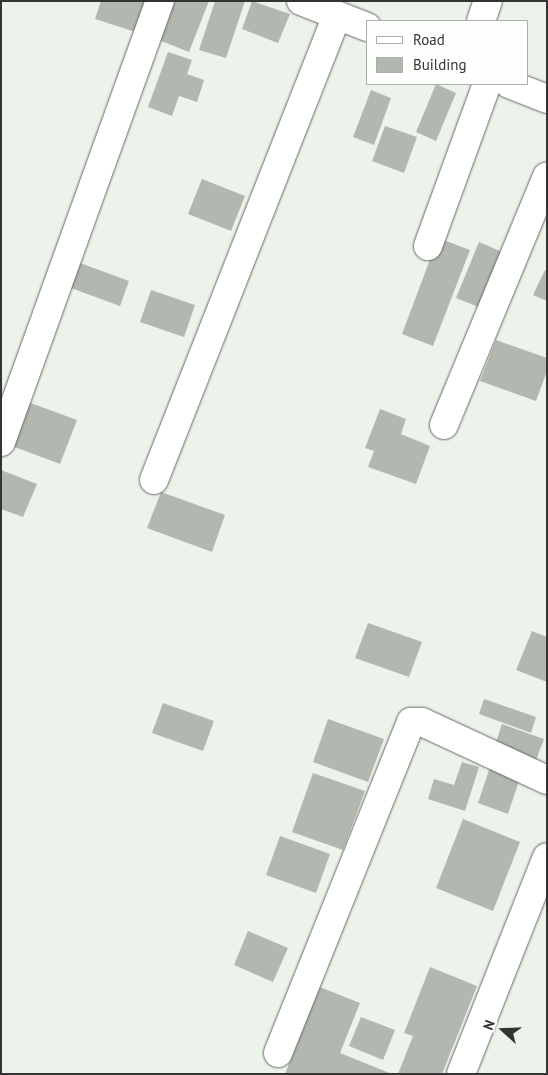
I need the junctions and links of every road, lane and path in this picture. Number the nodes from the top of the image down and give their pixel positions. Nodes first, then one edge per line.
1 (160, 1) edge
2 (301, 1) edge
3 (488, 1) edge
4 (337, 16) junction
5 (480, 20) edge
6 (366, 27) edge
7 (487, 85) edge
8 (512, 85) edge
9 (547, 99) edge
10 (547, 176) edge
11 (428, 246) dead end
12 (444, 425) dead end
13 (1, 442) edge
14 (154, 480) dead end
15 (547, 780) edge
16 (547, 857) edge
17 (278, 1054) dead end
18 (461, 1074) edge

1 - 13 street
2 - 4 street
3 - 5 street
4 - 6 street
4 - 14 street
7 - 11 street
8 - 9 street
10 - 12 street
15 - 17 street
16 - 18 street

